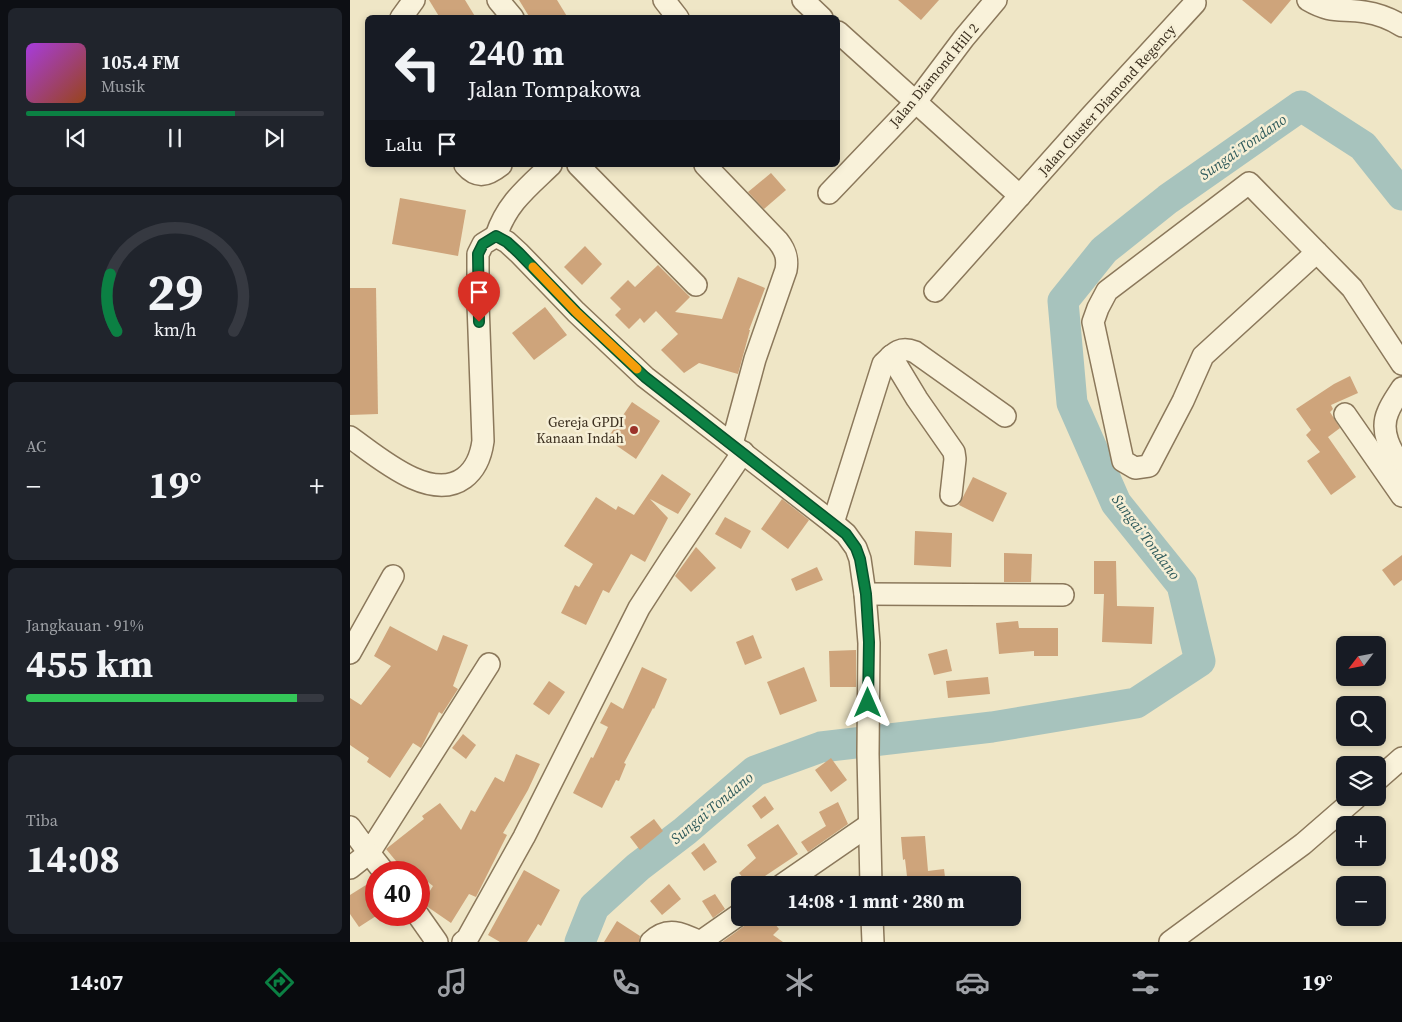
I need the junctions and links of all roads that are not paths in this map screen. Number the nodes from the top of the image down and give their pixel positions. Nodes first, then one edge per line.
1 (414, 0) edge
2 (498, 0) edge
3 (664, 0) edge
4 (803, 0) edge
5 (996, 0) edge
6 (1308, 0) edge
7 (1195, 3) dead end
8 (403, 15) edge
9 (510, 15) edge
10 (676, 15) edge
11 (819, 15) edge
12 (1402, 26) edge
13 (840, 34) edge
14 (915, 103) junction
15 (467, 167) edge
16 (498, 167) edge
17 (550, 167) edge
18 (580, 167) edge
19 (707, 167) edge
20 (829, 193) dead end
21 (1020, 196) junction
22 (496, 236) junction
23 (1317, 252) junction
24 (696, 285) dead end
25 (934, 291) dead end
26 (891, 356) junction
27 (1402, 364) edge
28 (1402, 388) edge
29 (1345, 414) dead end
30 (1005, 416) dead end
31 (350, 438) edge
32 (738, 448) junction
33 (1402, 468) edge
34 (951, 495) dead end
35 (1402, 496) edge
36 (833, 523) junction
37 (393, 576) dead end
38 (866, 594) junction
39 (1063, 595) dead end
40 (350, 653) edge
41 (489, 664) dead end
42 (1402, 758) edge
43 (1386, 772) edge
44 (1347, 806) edge
45 (869, 825) junction
46 (350, 827) edge
47 (368, 854) junction
48 (374, 861) edge
49 (350, 868) edge
50 (795, 876) edge
51 (871, 876) edge
52 (731, 920) edge
53 (426, 926) edge
54 (872, 926) edge
55 (437, 942) edge
56 (463, 942) edge
57 (651, 942) edge
58 (873, 942) edge
59 (1170, 942) edge

1 - 8 street
2 - 9 street
3 - 10 street
4 - 11 street
5 - 14 street, Jalan Diamond Hill 2
6 - 12 street
7 - 21 street, Jalan Cluster Diamond Regency
13 - 14 street
14 - 20 street, Jalan Diamond Hill 2
14 - 21 street
15 - 16 street
17 - 22 street
18 - 24 street
19 - 32 street
21 - 25 street, Jalan Cluster Diamond Regency
22 - 31 street
22 - 32 street
23 - 23 street
23 - 27 street
26 - 30 street
26 - 34 street
26 - 36 street
28 - 33 street
29 - 35 street
32 - 36 street
32 - 56 street
36 - 38 street
37 - 40 street
38 - 39 street
38 - 45 street
41 - 47 street
42 - 43 street
44 - 59 street
45 - 50 street
45 - 51 street
46 - 47 street
47 - 48 street
47 - 49 street
52 - 57 street
53 - 55 street
54 - 58 street

